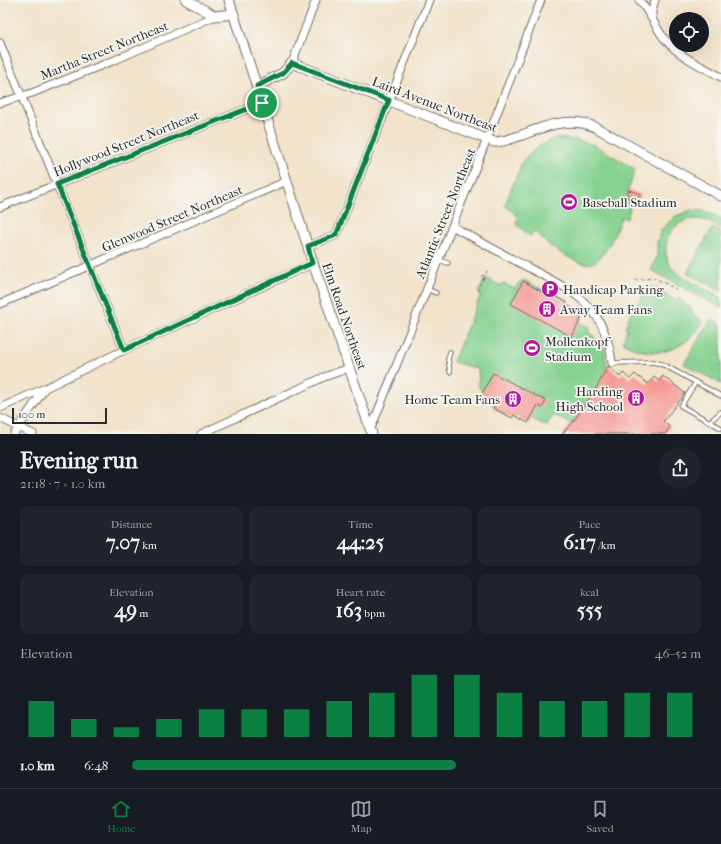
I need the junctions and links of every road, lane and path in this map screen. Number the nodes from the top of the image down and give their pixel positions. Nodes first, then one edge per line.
1 (186, 0) edge
2 (229, 0) edge
3 (316, 0) edge
4 (429, 0) edge
5 (541, 0) edge
6 (638, 0) edge
7 (655, 0) edge
8 (234, 14) junction
9 (215, 16) junction
10 (652, 18) junction
11 (0, 43) edge
12 (292, 63) junction
13 (721, 77) edge
14 (257, 86) junction
15 (21, 96) junction
16 (389, 100) junction
17 (0, 103) edge
18 (262, 103) junction
19 (487, 139) junction
20 (287, 181) junction
21 (57, 184) junction
22 (721, 196) edge
23 (0, 207) edge
24 (452, 226) junction
25 (308, 246) junction
26 (439, 260) junction
27 (312, 263) junction
28 (448, 263) dead end
29 (90, 266) junction
30 (488, 270) dead end
31 (485, 275) junction
32 (481, 276) dead end
33 (635, 280) dead end
34 (427, 289) junction
35 (676, 289) dead end
36 (477, 291) dead end
37 (436, 293) dead end
38 (0, 304) edge
39 (124, 350) junction
40 (450, 352) dead end
41 (612, 363) joint
42 (349, 368) junction
43 (450, 372) dead end
44 (696, 382) junction
45 (45, 388) junction
46 (721, 396) edge
47 (0, 408) edge
48 (721, 412) edge
49 (0, 418) edge
50 (709, 422) junction
51 (19, 428) junction
52 (721, 428) edge
53 (370, 433) edge
54 (14, 434) edge
55 (33, 434) edge
56 (201, 434) edge

1 - 9 street
2 - 8 street, Elm Road Northeast
3 - 12 street
4 - 16 street
5 - 19 street, Atlantic Street Northeast
6 - 10 street
7 - 10 street
8 - 9 street
8 - 14 street, Elm Road Northeast
9 - 15 street, Martha Street Northeast
10 - 13 street
11 - 15 street
12 - 14 street
12 - 16 street, Laird Avenue Northeast
14 - 18 street, Elm Road Northeast
15 - 17 street, Martha Street Northeast
15 - 21 street
16 - 19 street, Laird Avenue Northeast
16 - 25 street
18 - 20 street, Elm Road Northeast
18 - 21 street, Hollywood Street Northeast
19 - 22 street, Laird Avenue Northeast
19 - 24 street, Atlantic Street Northeast
20 - 25 street, Elm Road Northeast
20 - 29 street, Glenwood Street Northeast
21 - 23 street, Hollywood Street Northeast
21 - 29 street
24 - 26 street, Atlantic Street Northeast
24 - 41 street
25 - 27 street, Elm Road Northeast
26 - 28 lane
26 - 34 street, Atlantic Street Northeast
27 - 39 street
27 - 42 street, Elm Road Northeast
29 - 38 street, Glenwood Street Northeast
29 - 39 street
30 - 31 path
31 - 32 path
31 - 36 path
33 - 35 path
34 - 37 lane
34 - 53 street, Atlantic Street Northeast
39 - 45 street
40 - 43 lane
41 - 44 lane
42 - 53 street, Elm Road Northeast
42 - 56 street
44 - 46 lane
44 - 50 lane
45 - 47 street
45 - 51 street
48 - 50 lane
49 - 51 street
50 - 52 lane
51 - 54 street
51 - 55 street

